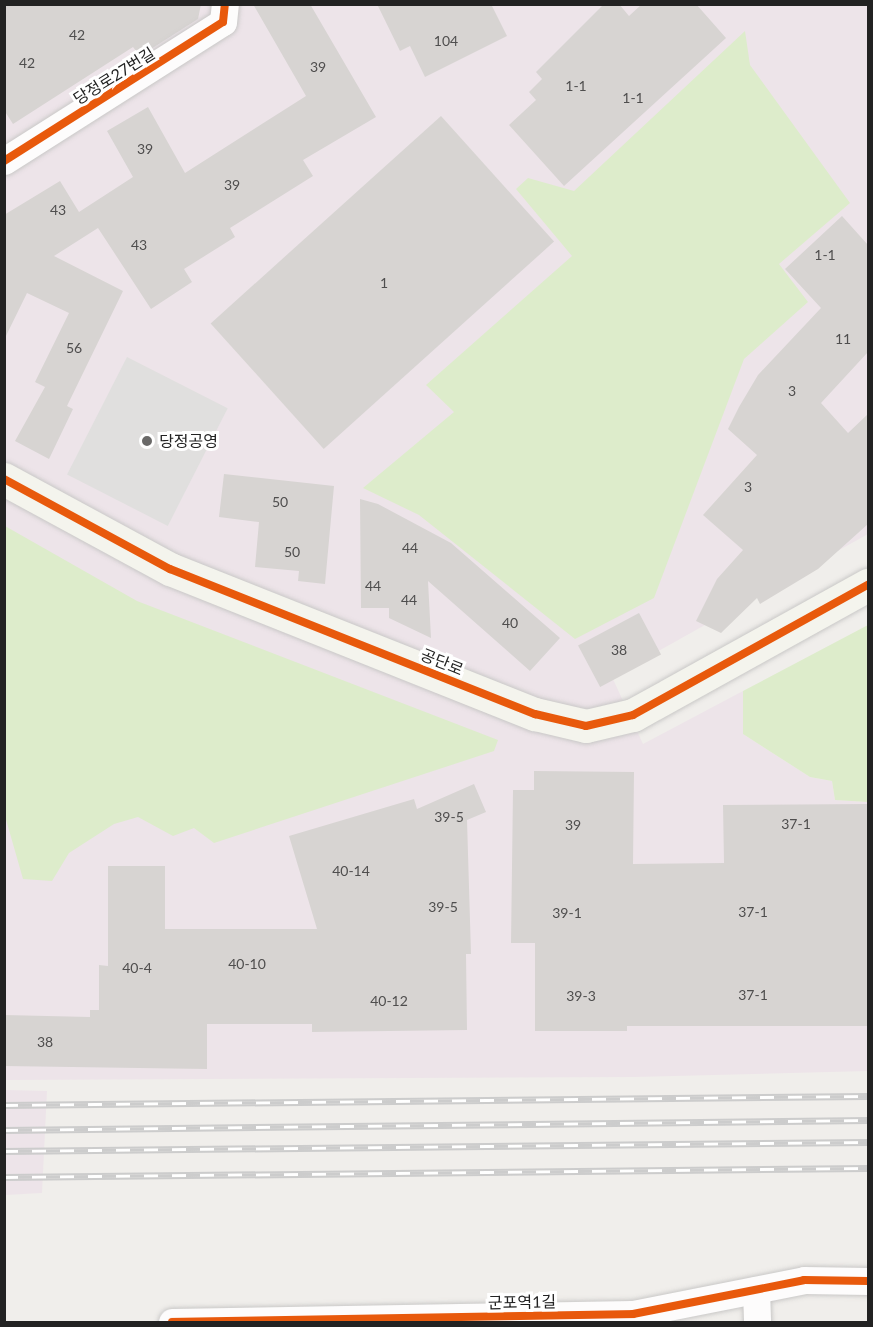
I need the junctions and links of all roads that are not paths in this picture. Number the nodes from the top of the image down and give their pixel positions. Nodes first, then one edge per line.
1 (225, 4) edge
2 (4, 161) edge
3 (4, 479) edge
4 (868, 585) edge
5 (868, 1281) edge
6 (756, 1290) junction
7 (202, 1322) edge
8 (172, 1323) edge
9 (757, 1323) edge

1 - 2 street, 당정로27번길
3 - 4 street, 공단로
5 - 6 street, 군포역1길
6 - 7 street, 군포역1길
6 - 9 street
7 - 8 street, 군포역1길

